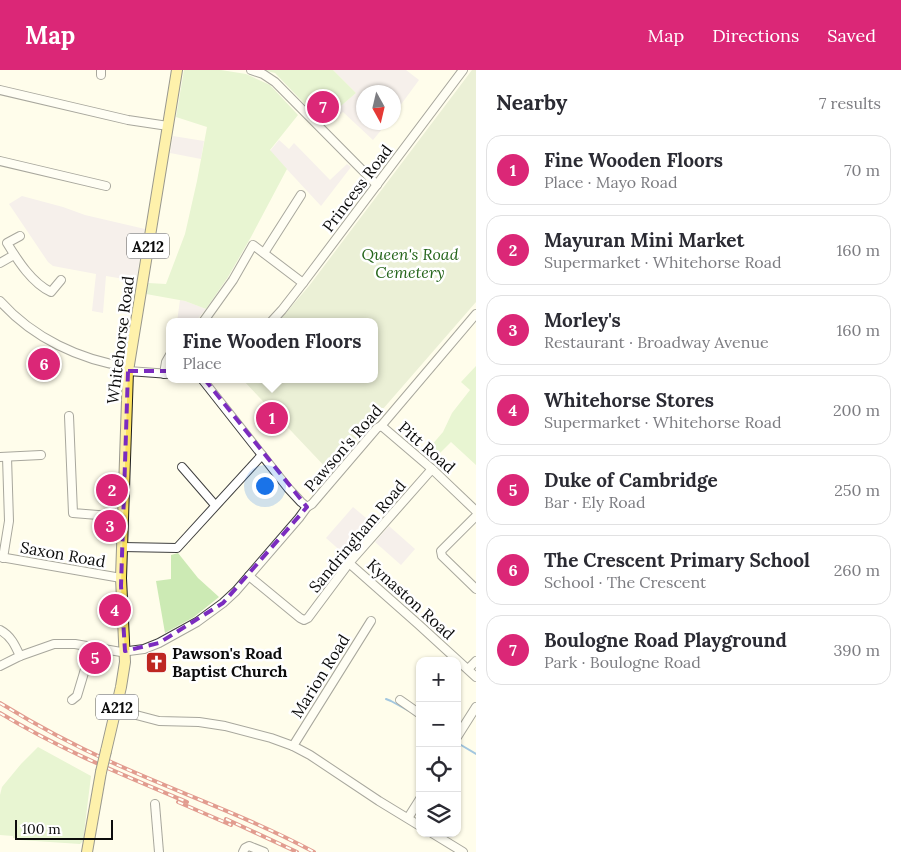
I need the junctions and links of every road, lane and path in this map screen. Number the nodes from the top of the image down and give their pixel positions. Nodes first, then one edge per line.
1 (177, 70) edge
2 (251, 70) edge
3 (463, 70) edge
4 (0, 90) edge
5 (168, 126) junction
6 (0, 160) edge
7 (377, 185) junction
8 (106, 186) dead end
9 (301, 195) dead end
10 (20, 236) dead end
11 (264, 253) junction
12 (14, 255) junction
13 (0, 263) edge
14 (61, 280) dead end
15 (303, 284) junction
16 (0, 301) edge
17 (476, 314) edge
18 (206, 318) edge
19 (275, 318) edge
20 (128, 369) junction
21 (166, 374) edge
22 (205, 383) edge
23 (69, 416) dead end
24 (381, 426) junction
25 (41, 455) dead end
26 (262, 455) junction
27 (3, 457) edge
28 (187, 469) dead end
29 (432, 469) junction
30 (215, 505) junction
31 (307, 507) junction
32 (476, 511) edge
33 (123, 516) junction
34 (476, 516) edge
35 (122, 547) junction
36 (2, 558) edge
37 (349, 562) junction
38 (249, 576) junction
39 (121, 578) junction
40 (476, 589) edge
41 (371, 621) dead end
42 (0, 630) edge
43 (92, 646) junction
44 (125, 651) junction
45 (20, 656) junction
46 (476, 661) edge
47 (0, 666) edge
48 (468, 669) junction
49 (476, 677) edge
50 (72, 700) dead end
51 (400, 700) dead end
52 (476, 707) edge
53 (116, 710) junction
54 (416, 711) edge
55 (461, 731) edge
56 (293, 746) junction
57 (155, 804) dead end
58 (416, 805) edge
59 (408, 818) junction
60 (416, 823) edge
61 (439, 837) edge
62 (245, 849) edge
63 (87, 852) edge
64 (159, 852) edge
65 (264, 852) edge
66 (463, 852) edge

1 - 5 main road, Whitehorse Road / A212
2 - 7 street
3 - 7 street, Princess Road
4 - 5 street
5 - 20 main road, Whitehorse Road / A212
6 - 8 street
7 - 15 street, Princess Road
9 - 11 street
10 - 12 street
11 - 15 street
11 - 18 street
12 - 13 street
12 - 14 street
15 - 19 street, Princess Road
16 - 20 street
17 - 24 street, Pawson's Road
20 - 21 street
20 - 33 main road, Whitehorse Road / A212
22 - 26 street
23 - 33 street
24 - 29 street, Pitt Road
24 - 31 street, Pawson's Road
25 - 27 street
26 - 30 street
26 - 31 street
27 - 36 street
28 - 30 street
29 - 32 street, Pitt Road
29 - 37 street, Sandringham Road
30 - 35 street
31 - 38 street, Pawson's Road
33 - 35 main road, Whitehorse Road / A212
34 - 40 street
35 - 39 main road, Whitehorse Road / A212
36 - 39 street, Saxon Road
37 - 38 street, Sandringham Road
37 - 48 street, Kynaston Road
38 - 44 street
39 - 44 main road, Whitehorse Road / A212
41 - 56 street, Marion Road
42 - 45 street
43 - 44 street
43 - 45 street
43 - 50 street
44 - 53 main road, Whitehorse Road / A212
45 - 47 street
46 - 48 street
48 - 49 street, Kynaston Road
51 - 54 street
52 - 55 street
53 - 56 street
53 - 63 main road, Whitehorse Road / A212, bridge
56 - 59 street
57 - 64 street
58 - 59 street
59 - 60 street
61 - 66 street
62 - 65 street

